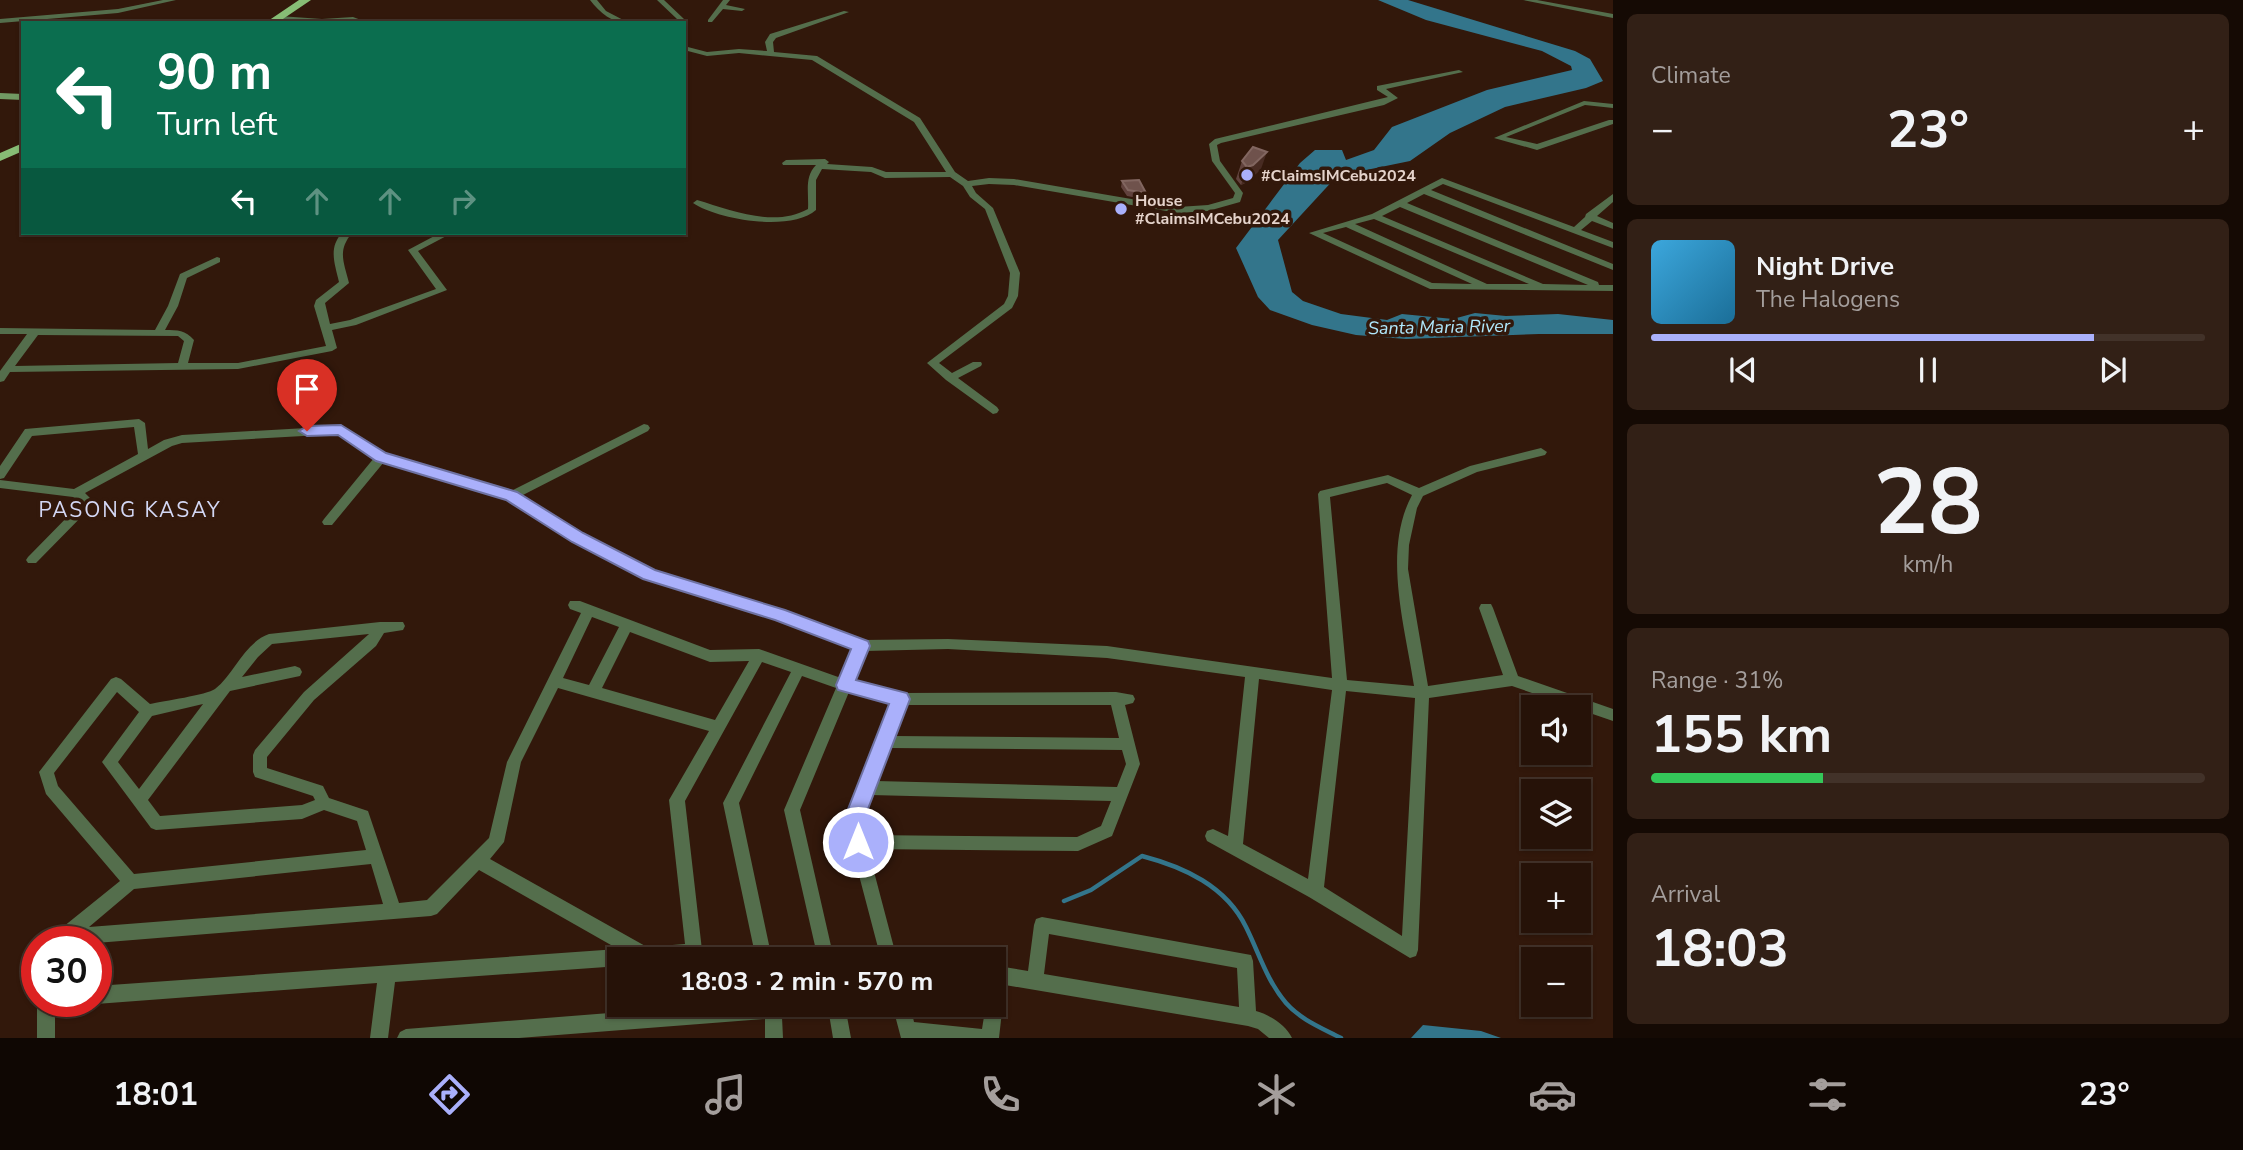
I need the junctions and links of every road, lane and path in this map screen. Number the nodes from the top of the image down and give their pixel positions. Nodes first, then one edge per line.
1 (173, 0) edge
2 (306, 0) edge
3 (593, 0) edge
4 (660, 0) edge
5 (749, 0) edge
6 (1526, 0) edge
7 (724, 3) edge
8 (1613, 8) edge
9 (846, 12) dead end
10 (1599, 14) junction
11 (1613, 16) edge
12 (274, 20) edge
13 (0, 21) edge
14 (360, 21) edge
15 (622, 21) edge
16 (679, 21) edge
17 (710, 21) dead end
18 (686, 48) edge
19 (771, 54) junction
20 (1459, 72) dead end
21 (0, 96) edge
22 (21, 97) edge
23 (1610, 106) edge
24 (1612, 124) edge
25 (21, 148) edge
26 (0, 158) edge
27 (786, 163) dead end
28 (835, 166) junction
29 (952, 174) junction
30 (966, 184) junction
31 (1423, 190) junction
32 (1613, 197) edge
33 (697, 203) dead end
34 (1401, 204) junction
35 (1609, 206) edge
36 (1375, 216) junction
37 (1589, 216) junction
38 (1349, 225) junction
39 (1613, 226) edge
40 (1576, 230) junction
41 (345, 235) edge
42 (443, 235) edge
43 (1613, 244) edge
44 (217, 260) dead end
45 (1613, 267) edge
46 (1488, 287) junction
47 (1544, 287) junction
48 (1608, 288) edge
49 (325, 328) junction
50 (36, 330) junction
51 (0, 331) edge
52 (159, 331) junction
53 (976, 364) dead end
54 (182, 368) junction
55 (4, 374) edge
56 (950, 378) junction
57 (993, 410) dead end
58 (644, 428) dead end
59 (1541, 452) dead end
60 (143, 454) junction
61 (381, 457) junction
62 (0, 475) edge
63 (0, 484) edge
64 (76, 493) junction
65 (1419, 493) junction
66 (512, 496) junction
67 (328, 522) dead end
68 (32, 560) dead end
69 (1486, 608) dead end
70 (627, 625) junction
71 (398, 626) dead end
72 (380, 627) junction
73 (862, 646) junction
74 (759, 655) junction
75 (799, 669) junction
76 (295, 672) dead end
77 (1254, 672) junction
78 (1512, 680) junction
79 (554, 681) junction
80 (845, 685) junction
81 (1340, 685) junction
82 (224, 690) junction
83 (593, 692) junction
84 (1422, 693) junction
85 (901, 699) junction
86 (148, 711) junction
87 (1613, 715) edge
88 (718, 727) junction
89 (884, 742) junction
90 (1128, 744) junction
91 (866, 788) junction
92 (1122, 794) junction
93 (139, 800) junction
94 (324, 803) junction
95 (1213, 836) dead end
96 (858, 842) junction
97 (1235, 847) junction
98 (376, 856) junction
99 (478, 861) junction
100 (131, 882) junction
101 (1315, 891) junction
102 (394, 911) junction
103 (79, 926) edge
104 (112, 935) edge
105 (631, 947) edge
106 (693, 947) edge
107 (761, 947) edge
108 (823, 947) edge
109 (886, 947) edge
110 (607, 959) edge
111 (387, 974) junction
112 (1035, 981) junction
113 (112, 994) edge
114 (46, 1017) edge
115 (637, 1017) edge
116 (774, 1017) edge
117 (838, 1017) edge
118 (904, 1017) edge
119 (1248, 1017) junction
120 (909, 1034) edge
121 (46, 1038) edge
122 (379, 1038) edge
123 (408, 1038) edge
124 (774, 1038) edge
125 (842, 1038) edge
126 (988, 1038) edge
127 (1283, 1038) edge

1 - 13 street
2 - 12 main road
3 - 15 street
4 - 16 street
5 - 7 street
6 - 10 street
7 - 17 street
8 - 10 street
9 - 19 street
10 - 11 street
12 - 14 street
18 - 19 street
19 - 29 street
20 - 30 street
21 - 22 street
23 - 24 street
23 - 24 street
25 - 26 main road
27 - 28 street
28 - 29 street
28 - 33 street
29 - 30 street
30 - 56 street
31 - 34 street
31 - 40 street
31 - 45 street
32 - 35 street
34 - 36 street
34 - 48 street
35 - 37 street
36 - 38 street
36 - 47 street
37 - 39 street
37 - 40 street
38 - 46 street
38 - 46 street
40 - 43 street
41 - 49 street
42 - 49 street
44 - 52 street
46 - 47 street
47 - 48 street
49 - 54 street
50 - 51 street
50 - 52 street
50 - 55 street
52 - 54 street
53 - 56 street
54 - 55 street
56 - 57 street
58 - 66 street
59 - 65 street
60 - 61 street
60 - 62 street
60 - 64 street
61 - 66 street
61 - 67 street
63 - 64 street
64 - 68 street
65 - 81 street
65 - 84 street
66 - 73 street
69 - 78 street
70 - 74 street
70 - 79 street
70 - 83 street
71 - 72 street
72 - 82 street
72 - 94 street
73 - 77 street
73 - 80 street
74 - 75 street
74 - 88 street
75 - 80 street
75 - 107 street
76 - 82 street
77 - 81 street
77 - 97 street
78 - 84 street
78 - 87 street
79 - 83 street
79 - 99 street
80 - 85 street
80 - 108 street
81 - 84 street
81 - 101 street
82 - 86 street
82 - 93 street
83 - 88 street
84 - 101 street
85 - 89 street
85 - 90 street
86 - 93 street
86 - 100 street
88 - 106 street
89 - 90 street
89 - 91 street
90 - 92 street
91 - 92 street
91 - 96 street
92 - 96 street
93 - 94 street
94 - 98 street
95 - 97 street
96 - 109 street
97 - 101 street
98 - 100 street
98 - 102 street
99 - 102 street
99 - 105 street
100 - 103 street
102 - 104 street
110 - 111 street
111 - 113 street
111 - 122 street
112 - 119 street
112 - 119 street
112 - 126 street
114 - 121 street
115 - 123 street
116 - 124 street
117 - 125 street
118 - 120 street
119 - 127 street
120 - 126 street

